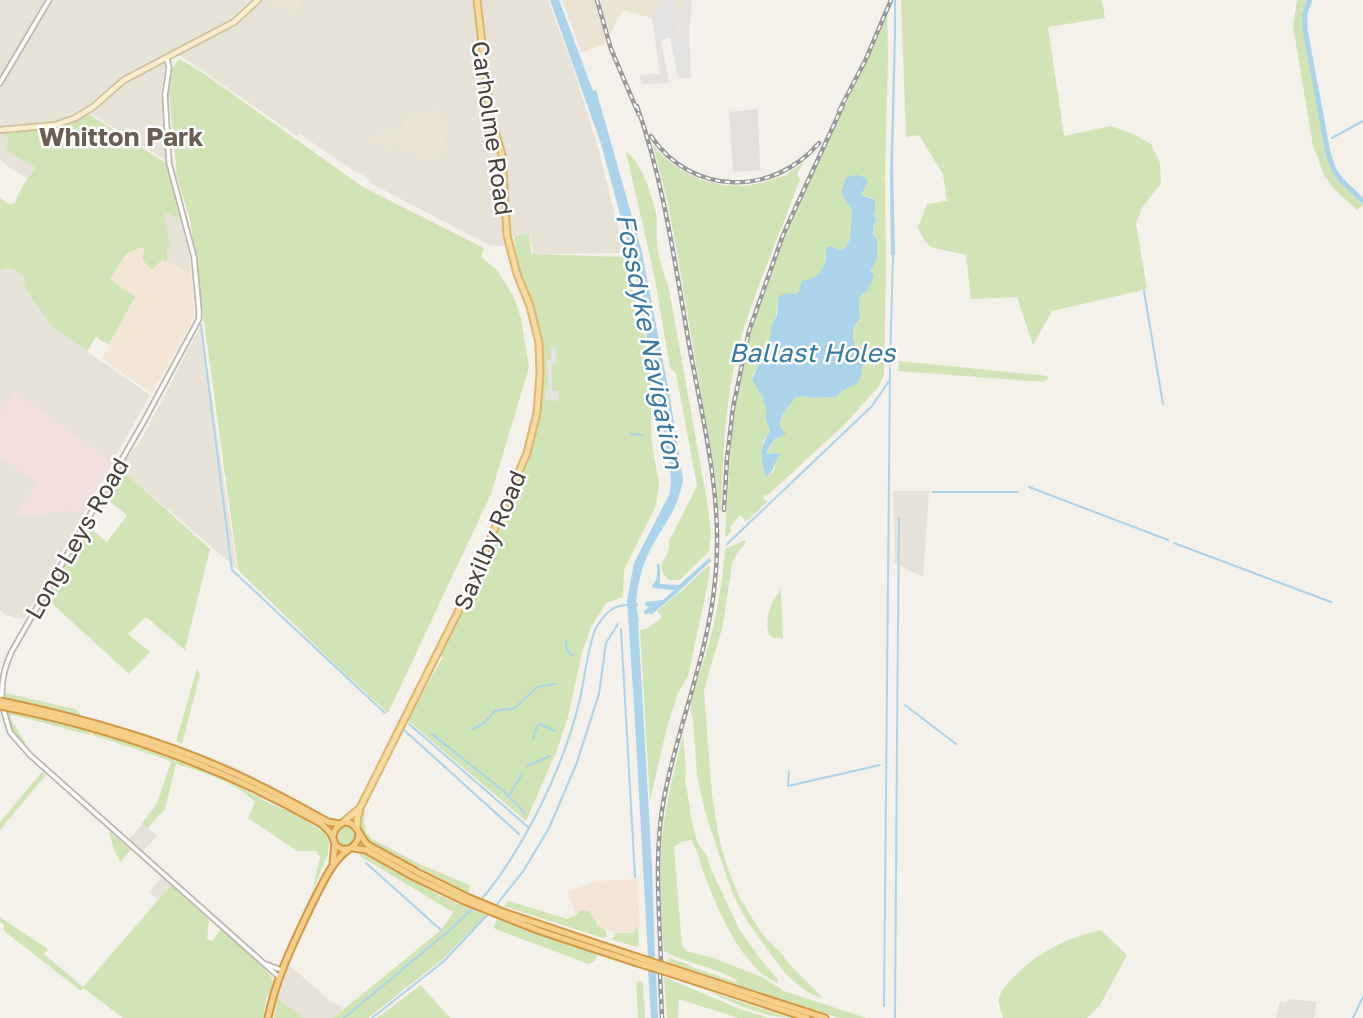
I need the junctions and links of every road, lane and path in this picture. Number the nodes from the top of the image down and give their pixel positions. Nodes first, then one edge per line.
1 (49, 0) edge
2 (258, 0) edge
3 (477, 0) edge
4 (167, 58) junction
5 (0, 83) edge
6 (0, 130) edge
7 (512, 256) joint
8 (0, 704) edge
9 (10, 705) junction
10 (360, 808) junction
11 (341, 824) junction
12 (358, 831) junction
13 (334, 840) junction
14 (350, 848) junction
15 (332, 866) junction
16 (465, 899) junction
17 (676, 973) junction
18 (280, 974) junction
19 (268, 1018) edge
20 (807, 1018) edge
21 (825, 1018) edge

1 - 5 street
2 - 4 main road
3 - 7 main road, Carholme Road
4 - 6 main road
4 - 18 street, Long Leys Road
7 - 10 main road, Saxilby Road
8 - 9 highway, bridge
9 - 11 highway
9 - 13 highway
10 - 11 main road, Saxilby Road
10 - 12 main road, Saxilby Road
11 - 12 highway
11 - 13 highway
12 - 14 highway
12 - 16 highway
13 - 14 highway
13 - 15 highway
14 - 15 highway
14 - 16 highway
15 - 18 highway
16 - 17 highway, bridge
17 - 20 highway
17 - 21 highway
18 - 19 highway

